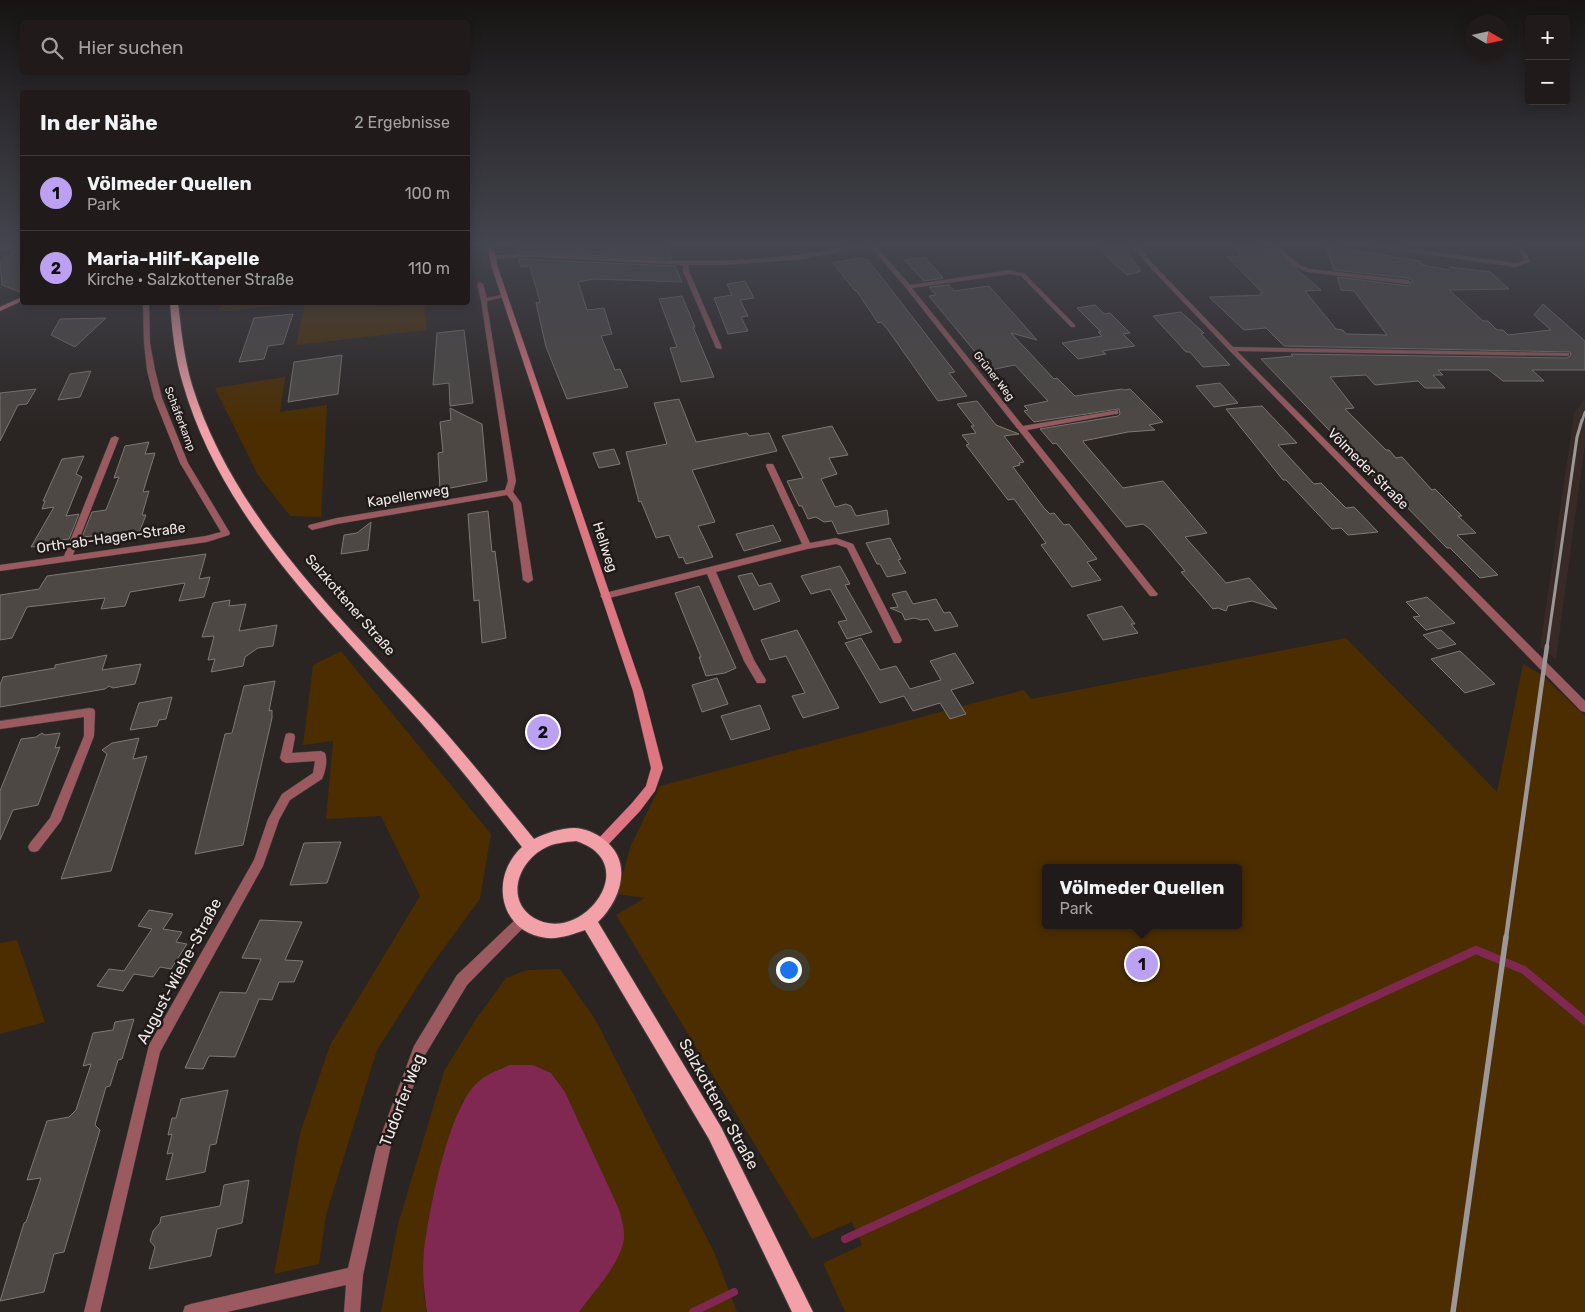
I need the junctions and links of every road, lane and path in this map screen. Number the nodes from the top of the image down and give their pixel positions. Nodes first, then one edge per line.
1 (146, 306) edge
2 (174, 306) edge
3 (485, 306) edge
4 (508, 306) edge
5 (702, 306) edge
6 (923, 306) edge
7 (1054, 306) edge
8 (1191, 306) edge
9 (1073, 326) dead end
10 (720, 348) dead end
11 (1231, 349) junction
12 (1567, 354) dead end
13 (1115, 412) dead end
14 (1022, 429) junction
15 (115, 438) dead end
16 (770, 466) dead end
17 (509, 492) junction
18 (312, 527) dead end
19 (226, 533) joint
20 (807, 546) junction
21 (67, 559) junction
22 (0, 568) edge
23 (710, 570) junction
24 (528, 580) dead end
25 (1153, 594) dead end
26 (605, 596) junction
27 (897, 640) dead end
28 (761, 680) dead end
29 (1585, 708) edge
30 (0, 725) edge
31 (290, 736) dead end
32 (601, 844) junction
33 (34, 847) dead end
34 (532, 848) junction
35 (522, 920) junction
36 (588, 920) junction
37 (355, 1275) junction
38 (92, 1312) edge
39 (191, 1312) edge
40 (352, 1312) edge
41 (803, 1312) edge

1 - 19 street, Schäferkamp
2 - 34 main road, Salzkottener Straße
3 - 17 street
4 - 26 main road, Hellweg
5 - 10 street
6 - 14 street, Grüner Weg
7 - 9 street
8 - 11 street, Völmeder Straße
11 - 12 street
11 - 29 street, Völmeder Straße
13 - 14 street
14 - 25 street, Grüner Weg
15 - 21 street
16 - 20 street
17 - 18 street, Kapellenweg
17 - 24 street
19 - 21 street, Orth-ab-Hagen-Straße
20 - 23 street
20 - 27 street
21 - 22 street, Orth-ab-Hagen-Straße
23 - 26 street
23 - 28 street
26 - 32 main road, Hellweg
30 - 33 street
31 - 38 street, August-Wiehe-Straße
32 - 34 main road
32 - 36 main road
34 - 35 main road
35 - 36 main road
35 - 37 street, Tudorfer Weg
36 - 41 main road, Salzkottener Straße
37 - 39 street
37 - 40 street, Tudorfer Weg

